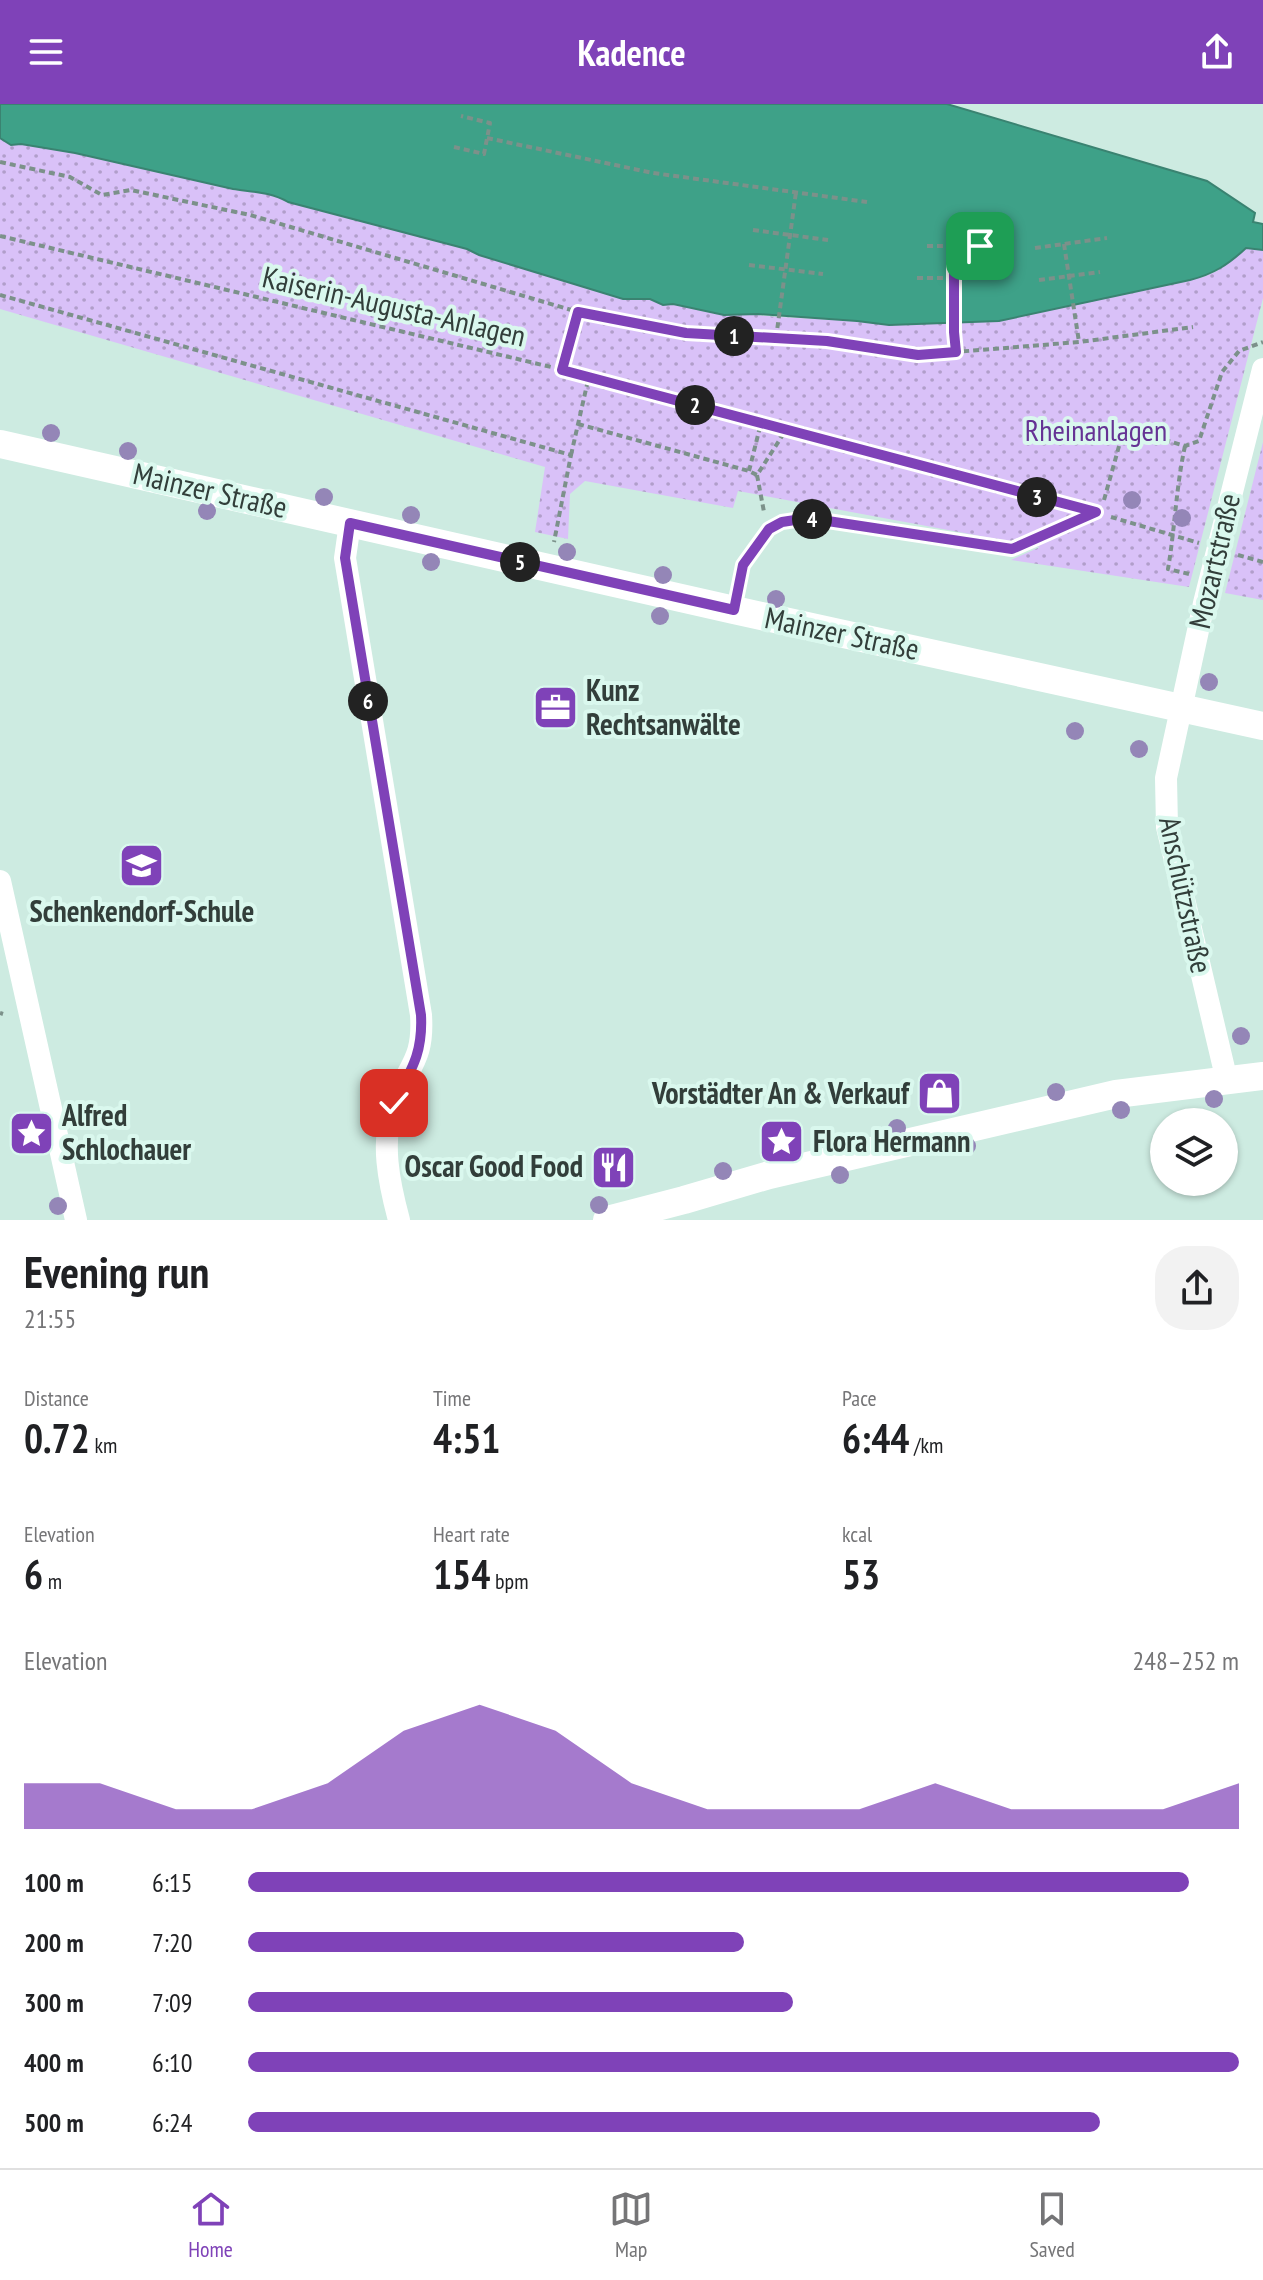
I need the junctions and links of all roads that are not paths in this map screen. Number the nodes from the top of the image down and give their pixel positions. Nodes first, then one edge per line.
1 (1263, 369) edge
2 (0, 444) edge
3 (1096, 512) road end
4 (350, 523) junction
5 (734, 610) junction
6 (1182, 708) junction
7 (1263, 726) edge
8 (0, 881) edge
9 (1263, 1076) edge
10 (1227, 1081) junction
11 (76, 1220) edge
12 (399, 1220) edge
13 (607, 1220) edge

1 - 6 street, Mozartstraße
2 - 4 street, Mainzer Straße
3 - 5 lane
4 - 5 street, Mainzer Straße
4 - 12 street
5 - 6 street, Mainzer Straße
6 - 7 street, Mainzer Straße
6 - 10 street, Anschützstraße
8 - 11 street
9 - 10 street
10 - 13 street

